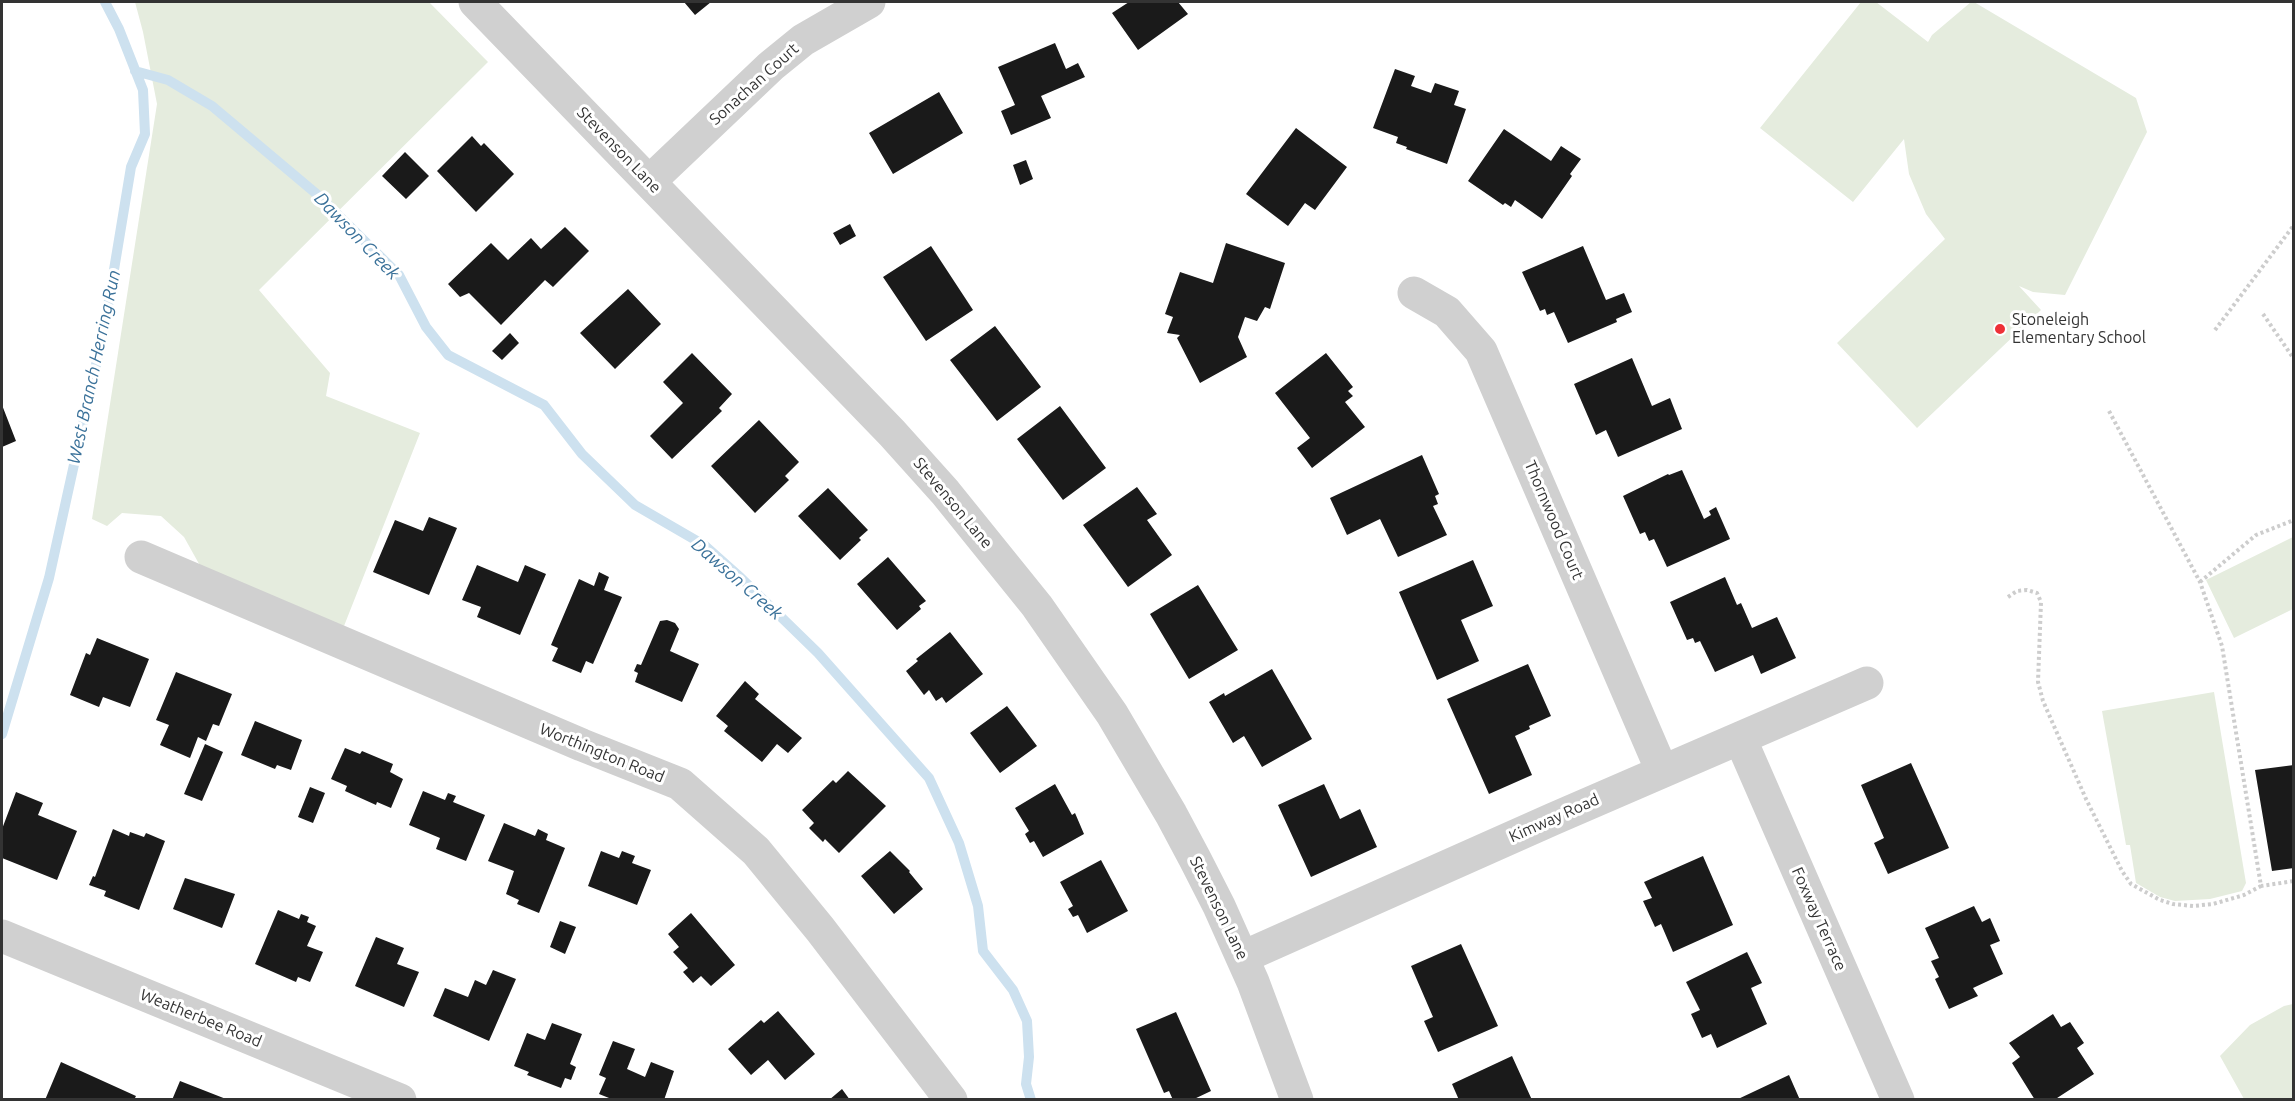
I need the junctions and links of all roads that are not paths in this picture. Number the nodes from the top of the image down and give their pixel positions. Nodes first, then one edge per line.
1 (475, 2) edge
2 (869, 2) edge
3 (650, 181) junction
4 (1414, 293) dead end
5 (141, 557) dead end
6 (1868, 683) dead end
7 (1740, 738) junction
8 (1662, 771) junction
9 (2, 936) edge
10 (1243, 957) junction
11 (400, 1100) edge
12 (951, 1100) edge
13 (1297, 1100) edge
14 (1898, 1100) edge

1 - 3 street, Stevenson Lane
2 - 3 street, Sonachan Court
3 - 10 street, Stevenson Lane
4 - 8 street, Thornwood Court
5 - 12 street, Worthington Road
6 - 7 street, Kimway Road
7 - 8 street, Kimway Road
7 - 14 street, Foxway Terrace
8 - 10 street, Kimway Road
9 - 11 street, Weatherbee Road
10 - 13 street, Stevenson Lane

